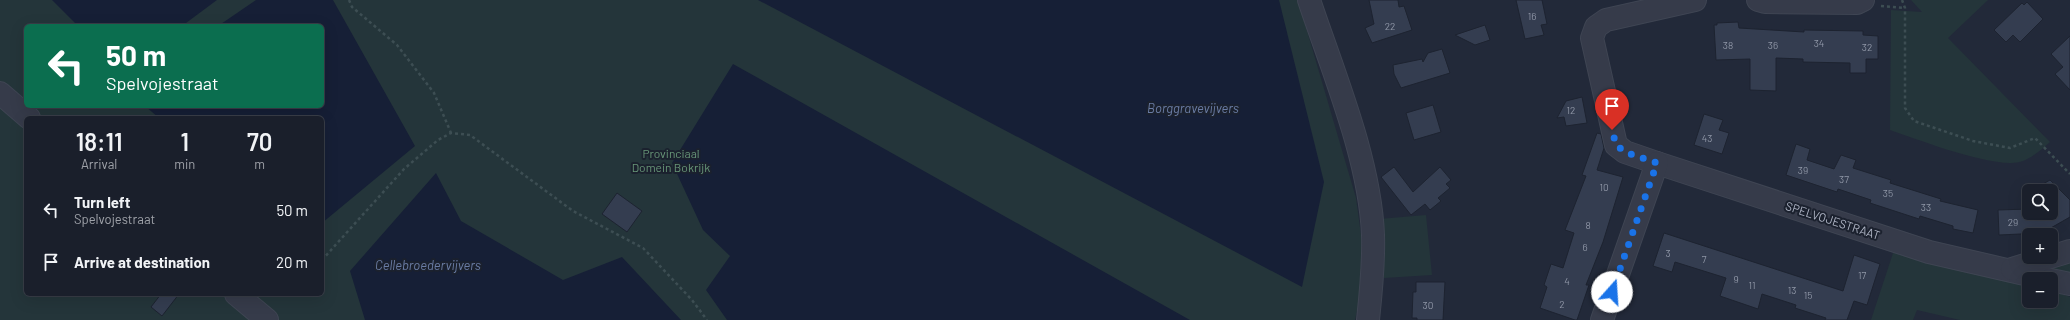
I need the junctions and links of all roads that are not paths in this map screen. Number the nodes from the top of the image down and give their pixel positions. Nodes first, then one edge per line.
1 (1309, 0) edge
2 (1695, 0) edge
3 (1758, 0) edge
4 (1863, 0) edge
5 (0, 94) edge
6 (27, 116) edge
7 (1657, 163) junction
8 (2070, 251) edge
9 (2011, 270) junction
10 (2022, 273) edge
11 (2058, 281) edge
12 (2070, 284) edge
13 (238, 296) edge
14 (266, 320) edge
15 (1368, 320) edge
16 (1602, 320) edge

1 - 15 street
2 - 7 street, SPELVOJESTRAAT
3 - 4 street
5 - 6 street
7 - 9 street, SPELVOJESTRAAT
7 - 16 street
8 - 9 street, SPELVOJESTRAAT
9 - 10 street, SPELVOJESTRAAT
11 - 12 street
13 - 14 street

